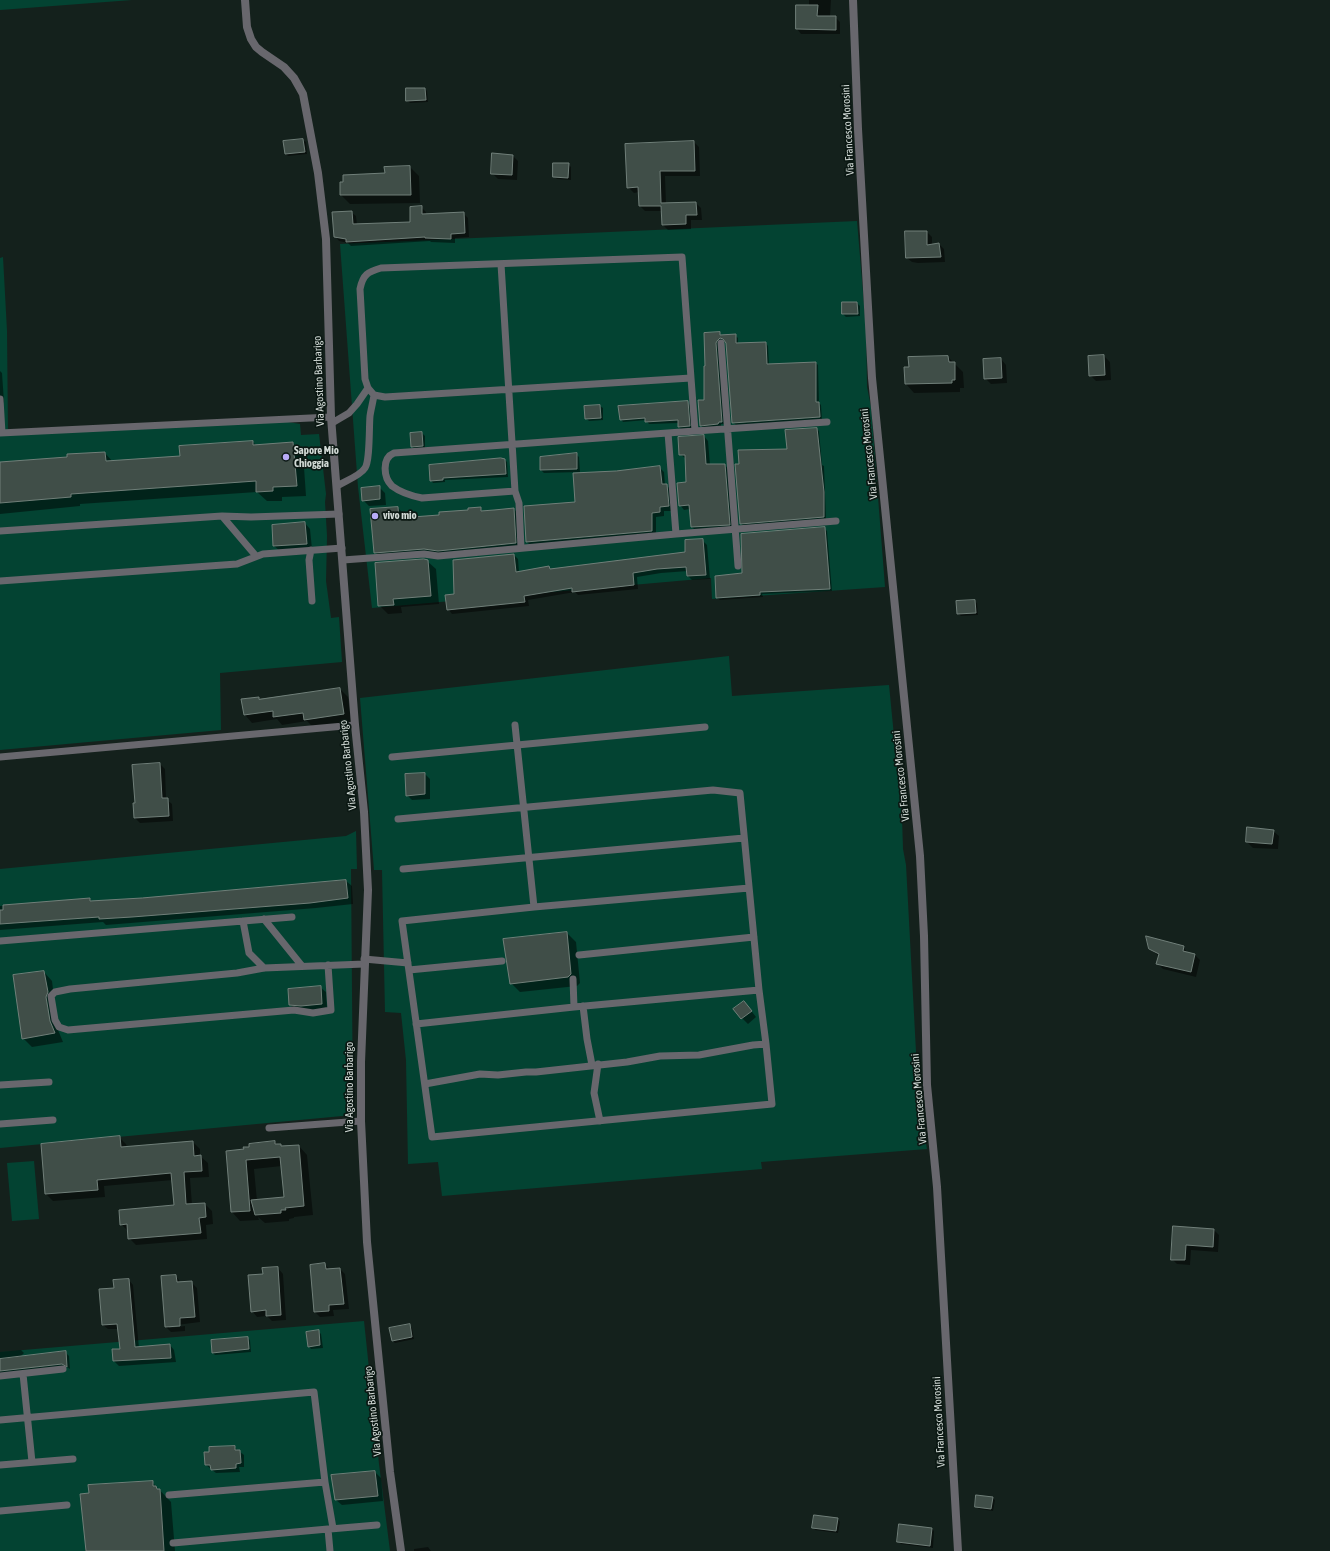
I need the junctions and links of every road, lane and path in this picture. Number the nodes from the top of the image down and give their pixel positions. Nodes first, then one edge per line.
1 (245, 0) edge
2 (853, 0) edge
3 (501, 264) junction
4 (721, 343) dead end
5 (691, 378) junction
6 (368, 388) junction
7 (508, 389) junction
8 (374, 395) junction
9 (0, 399) edge
10 (331, 420) junction
11 (827, 422) dead end
12 (726, 429) junction
13 (695, 430) junction
14 (1, 433) edge
15 (668, 433) junction
16 (512, 445) junction
17 (337, 486) junction
18 (515, 491) junction
19 (339, 514) junction
20 (222, 516) junction
21 (836, 521) dead end
22 (734, 530) junction
23 (0, 531) edge
24 (676, 534) junction
25 (342, 548) junction
26 (521, 548) junction
27 (311, 550) junction
28 (256, 556) junction
29 (343, 560) junction
30 (738, 566) dead end
31 (0, 581) edge
32 (312, 601) dead end
33 (355, 725) junction
34 (515, 725) dead end
35 (705, 728) dead end
36 (517, 745) junction
37 (0, 757) edge
38 (392, 757) dead end
39 (524, 808) junction
40 (398, 819) dead end
41 (744, 838) junction
42 (529, 857) junction
43 (403, 869) dead end
44 (749, 888) junction
45 (534, 907) junction
46 (292, 917) dead end
47 (264, 919) junction
48 (243, 921) junction
49 (754, 937) junction
50 (0, 941) edge
51 (579, 955) dead end
52 (502, 961) dead end
53 (364, 962) junction
54 (328, 965) junction
55 (302, 966) junction
56 (408, 967) junction
57 (264, 968) junction
58 (573, 979) dead end
59 (759, 990) junction
60 (583, 1006) junction
61 (574, 1007) junction
62 (416, 1024) junction
63 (766, 1044) junction
64 (595, 1065) junction
65 (49, 1082) dead end
66 (425, 1084) junction
67 (0, 1085) edge
68 (53, 1120) dead end
69 (600, 1121) junction
70 (361, 1122) junction
71 (0, 1124) edge
72 (268, 1128) dead end
73 (63, 1369) dead end
74 (23, 1374) junction
75 (0, 1376) edge
76 (28, 1418) junction
77 (0, 1420) edge
78 (74, 1459) dead end
79 (32, 1462) junction
80 (0, 1465) edge
81 (325, 1482) junction
82 (169, 1495) dead end
83 (67, 1505) dead end
84 (0, 1511) edge
85 (377, 1525) dead end
86 (330, 1529) junction
87 (173, 1543) dead end
88 (330, 1551) edge
89 (401, 1551) edge
90 (958, 1551) edge

1 - 10 street, Via Agostino Barbarigo
2 - 90 street, Via Francesco Morosini
3 - 5 lane
3 - 6 lane
3 - 7 lane
4 - 12 lane
5 - 7 lane
5 - 13 lane
6 - 8 lane
6 - 10 lane
7 - 8 lane
7 - 16 lane
8 - 17 lane
9 - 14 lane
10 - 14 lane
10 - 17 street, Via Agostino Barbarigo
11 - 12 lane
12 - 13 lane
12 - 22 lane
13 - 15 lane
15 - 16 lane
15 - 24 lane
16 - 18 lane
16 - 18 lane
17 - 19 street, Via Agostino Barbarigo
18 - 26 lane
19 - 20 lane
19 - 25 street, Via Agostino Barbarigo
20 - 23 lane
20 - 28 lane
21 - 22 lane
22 - 24 lane
22 - 30 lane
24 - 26 lane
25 - 27 lane
25 - 29 street, Via Agostino Barbarigo
26 - 29 lane
27 - 28 lane
27 - 32 lane
28 - 31 lane
29 - 33 street, Via Agostino Barbarigo
33 - 37 lane
33 - 53 street, Via Agostino Barbarigo
34 - 36 lane
35 - 36 lane
36 - 38 lane
36 - 39 lane
39 - 40 lane
39 - 41 lane
39 - 42 lane
41 - 42 lane
41 - 44 lane
42 - 43 lane
42 - 45 lane
44 - 45 lane
44 - 49 lane
45 - 56 lane
46 - 47 lane
47 - 48 lane
47 - 55 lane
48 - 50 lane
48 - 57 lane
49 - 51 lane
49 - 59 lane
52 - 56 lane
53 - 54 lane
53 - 56 lane
53 - 70 street, Via Agostino Barbarigo
54 - 55 lane
54 - 57 lane
55 - 57 lane
56 - 62 lane
58 - 61 lane
59 - 60 lane
59 - 63 lane
60 - 61 lane
60 - 64 lane
61 - 62 lane
62 - 66 lane
63 - 64 lane
63 - 69 lane
64 - 66 lane
64 - 69 lane
65 - 67 lane
66 - 69 lane
68 - 71 lane
70 - 72 lane
70 - 89 street, Via Agostino Barbarigo
73 - 74 lane
74 - 75 lane
74 - 76 lane
76 - 77 lane
76 - 79 lane
76 - 81 lane
78 - 79 lane
79 - 80 lane
81 - 82 lane
81 - 86 lane
83 - 84 lane
85 - 86 lane
86 - 87 lane
86 - 88 lane

